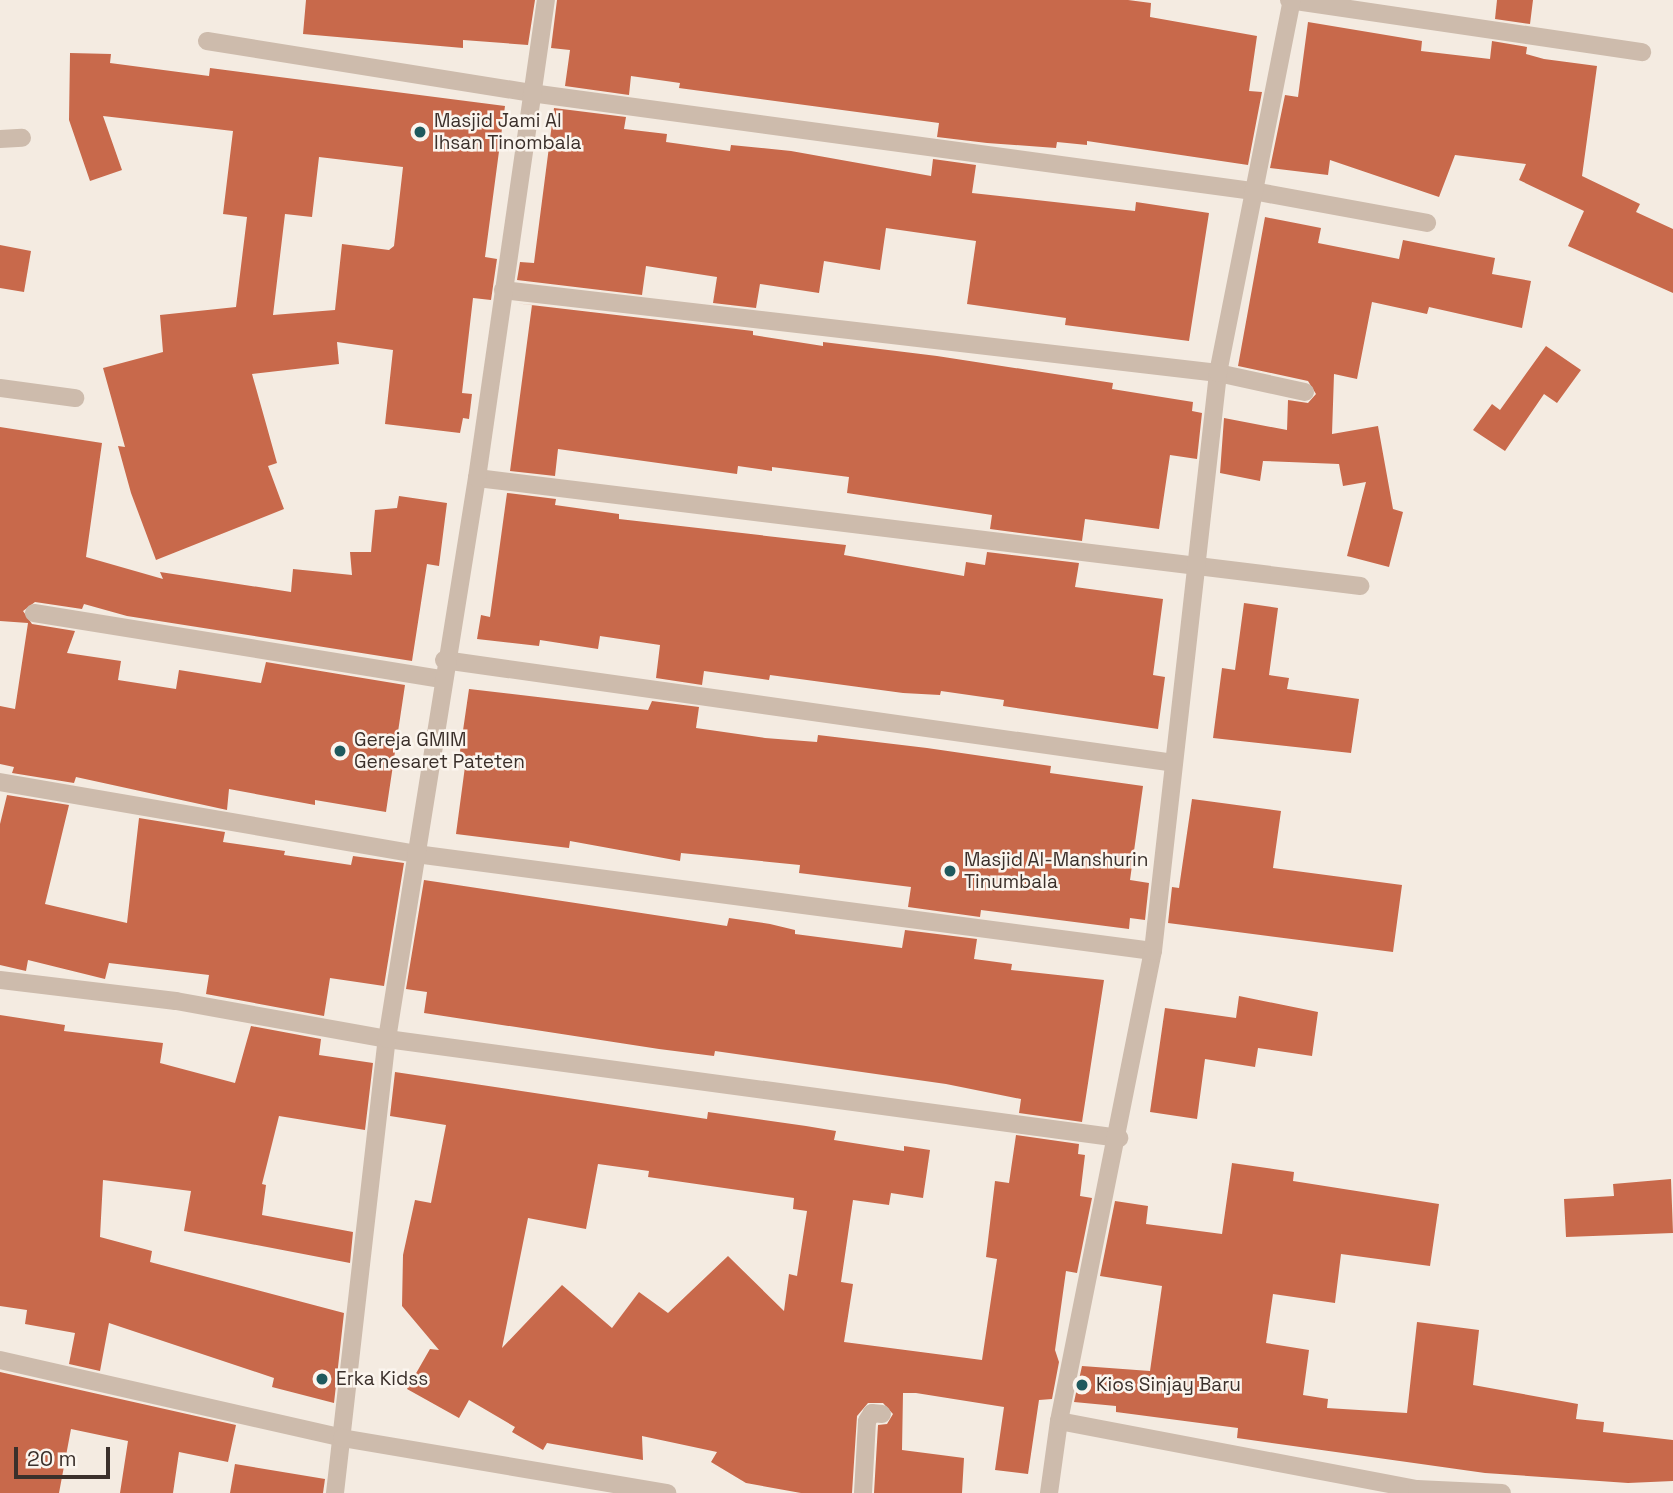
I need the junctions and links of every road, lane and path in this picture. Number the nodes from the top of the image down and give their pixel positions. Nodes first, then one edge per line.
1 (546, 0) edge
2 (1291, 0) edge
3 (207, 41) dead end
4 (1642, 52) dead end
5 (531, 93) junction
6 (22, 138) dead end
7 (0, 139) edge
8 (1253, 191) junction
9 (1427, 223) dead end
10 (503, 290) junction
11 (1218, 373) junction
12 (0, 388) edge
13 (1305, 392) dead end
14 (75, 398) dead end
15 (477, 478) junction
16 (1199, 567) junction
17 (1360, 586) dead end
18 (34, 613) dead end
19 (444, 660) junction
20 (442, 680) junction
21 (1174, 763) junction
22 (0, 782) edge
23 (416, 854) junction
24 (1153, 951) junction
25 (0, 980) edge
26 (387, 1039) junction
27 (1119, 1138) junction
28 (0, 1360) edge
29 (882, 1414) dead end
30 (1059, 1421) junction
31 (342, 1438) junction
32 (1417, 1491) edge
33 (335, 1493) edge
34 (667, 1493) edge
35 (863, 1493) edge
36 (1049, 1493) edge
37 (1502, 1493) edge

1 - 5 street
2 - 4 street
2 - 8 street
3 - 5 street
5 - 8 street
5 - 10 street
6 - 7 street
8 - 9 street
8 - 11 street
10 - 11 street
10 - 15 street
11 - 13 street
11 - 16 street
12 - 14 street
15 - 16 street
15 - 19 street
16 - 17 street
16 - 21 street
18 - 20 street
19 - 20 street
19 - 21 street
20 - 23 street
21 - 24 street
22 - 23 street
23 - 24 street
23 - 26 street
24 - 27 street
25 - 26 street
26 - 27 street
26 - 31 street
27 - 30 street
28 - 31 street
29 - 35 street
30 - 32 street
30 - 36 street
31 - 33 street
31 - 34 street
32 - 37 street

